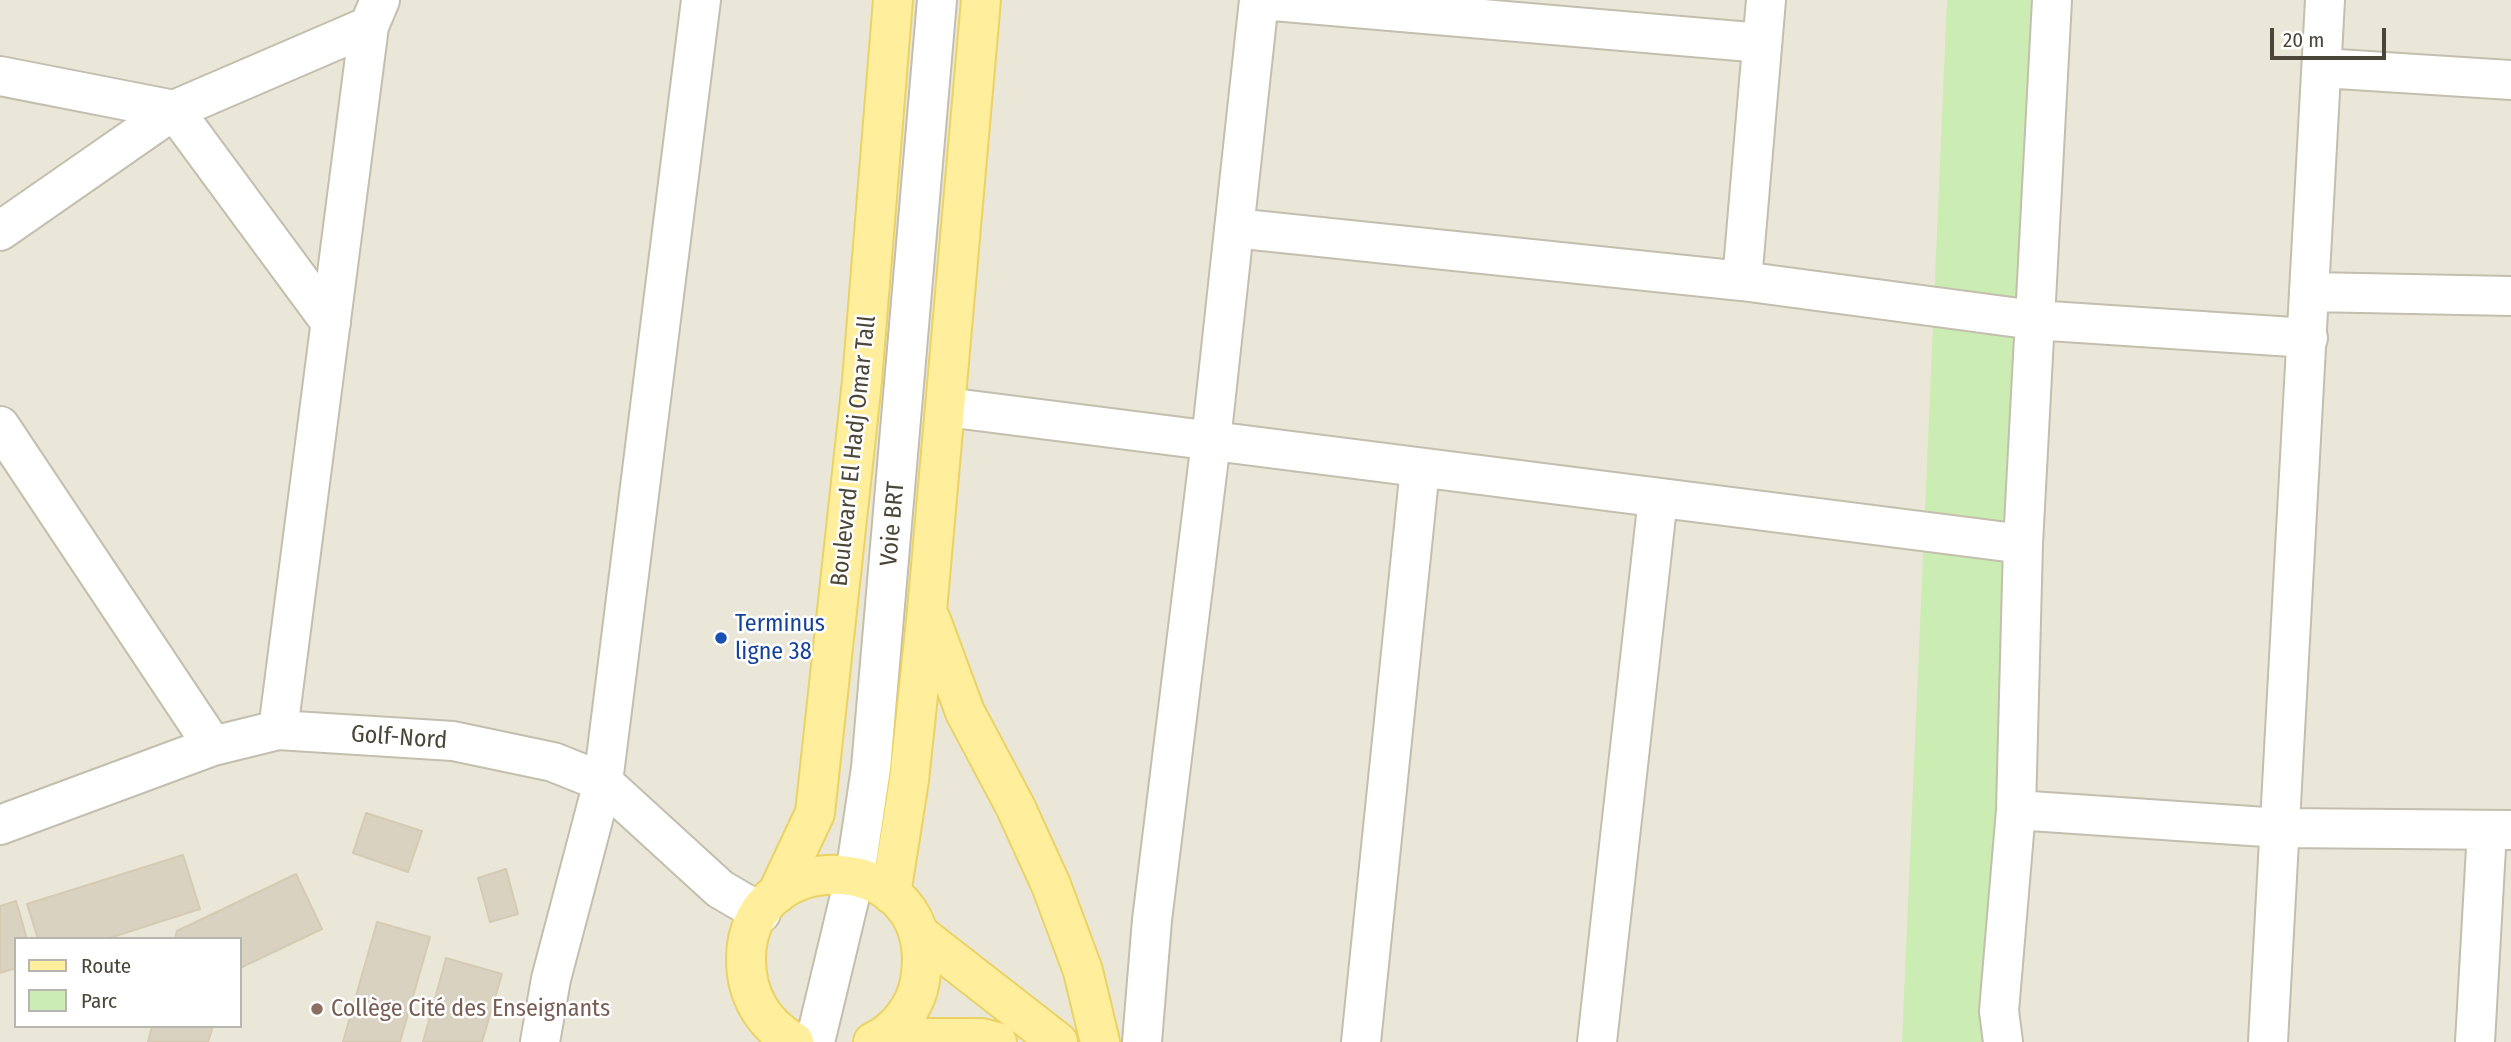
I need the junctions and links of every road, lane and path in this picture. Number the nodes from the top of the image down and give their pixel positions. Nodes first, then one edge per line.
1 (701, 0) edge
2 (893, 0) edge
3 (937, 0) edge
4 (981, 0) edge
5 (1261, 0) edge
6 (1766, 0) edge
7 (2052, 0) edge
8 (2325, 0) edge
9 (1496, 11) edge
10 (374, 13) edge
11 (1762, 43) junction
12 (2322, 68) junction
13 (0, 76) edge
14 (2511, 80) edge
15 (174, 110) junction
16 (1234, 228) junction
17 (0, 231) edge
18 (1742, 281) junction
19 (2311, 292) junction
20 (2511, 296) edge
21 (2034, 320) junction
22 (331, 323) junction
23 (2308, 338) junction
24 (946, 407) junction
25 (0, 426) edge
26 (1211, 441) junction
27 (1420, 468) junction
28 (1658, 498) junction
29 (2023, 544) junction
30 (927, 611) junction
31 (278, 730) junction
32 (213, 746) junction
33 (603, 782) junction
34 (2016, 810) junction
35 (0, 825) edge
36 (2280, 828) junction
37 (2499, 830) edge
38 (855, 875) junction
39 (891, 894) junction
40 (769, 903) junction
41 (918, 933) junction
42 (754, 1001) junction
43 (1995, 1032) edge
44 (878, 1040) edge
45 (540, 1042) edge
46 (753, 1042) edge
47 (794, 1042) edge
48 (815, 1042) edge
49 (997, 1042) edge
50 (1058, 1042) edge
51 (1100, 1042) edge
52 (1142, 1042) edge
53 (1361, 1042) edge
54 (1597, 1042) edge
55 (2268, 1042) edge
56 (2475, 1042) edge

1 - 33 street
2 - 40 main road, Boulevard El Hadj Omar Tall
3 - 38 street, Voie BRT
4 - 24 main road
5 - 9 street
5 - 16 street
6 - 11 street
7 - 21 street
8 - 12 street
9 - 11 street
10 - 15 street
10 - 22 street
11 - 18 street
12 - 14 street
12 - 19 street
13 - 15 street
15 - 17 street
15 - 22 street
16 - 18 street
16 - 26 street
18 - 21 street
19 - 20 street
19 - 23 street
21 - 23 street
21 - 29 street
22 - 31 street
23 - 36 street
24 - 26 street
24 - 30 main road
25 - 32 street
26 - 27 street
26 - 52 street
27 - 28 street
27 - 53 street
28 - 29 street
28 - 54 street
29 - 34 street
30 - 39 main road
30 - 51 main road
31 - 32 street, Golf-Nord
31 - 33 street, Golf-Nord
32 - 35 street, Golf-Nord
33 - 40 street, Golf-Nord
33 - 45 street
34 - 36 street
34 - 43 street
36 - 37 street
36 - 55 street
37 - 56 street
38 - 39 main road
38 - 40 main road
38 - 48 street, Voie BRT
39 - 41 main road
40 - 42 main road, Boulevard El Hadj Omar Tall
41 - 44 main road
41 - 50 main road
42 - 46 main road, Boulevard El Hadj Omar Tall
42 - 47 main road, Boulevard El Hadj Omar Tall
44 - 49 main road

